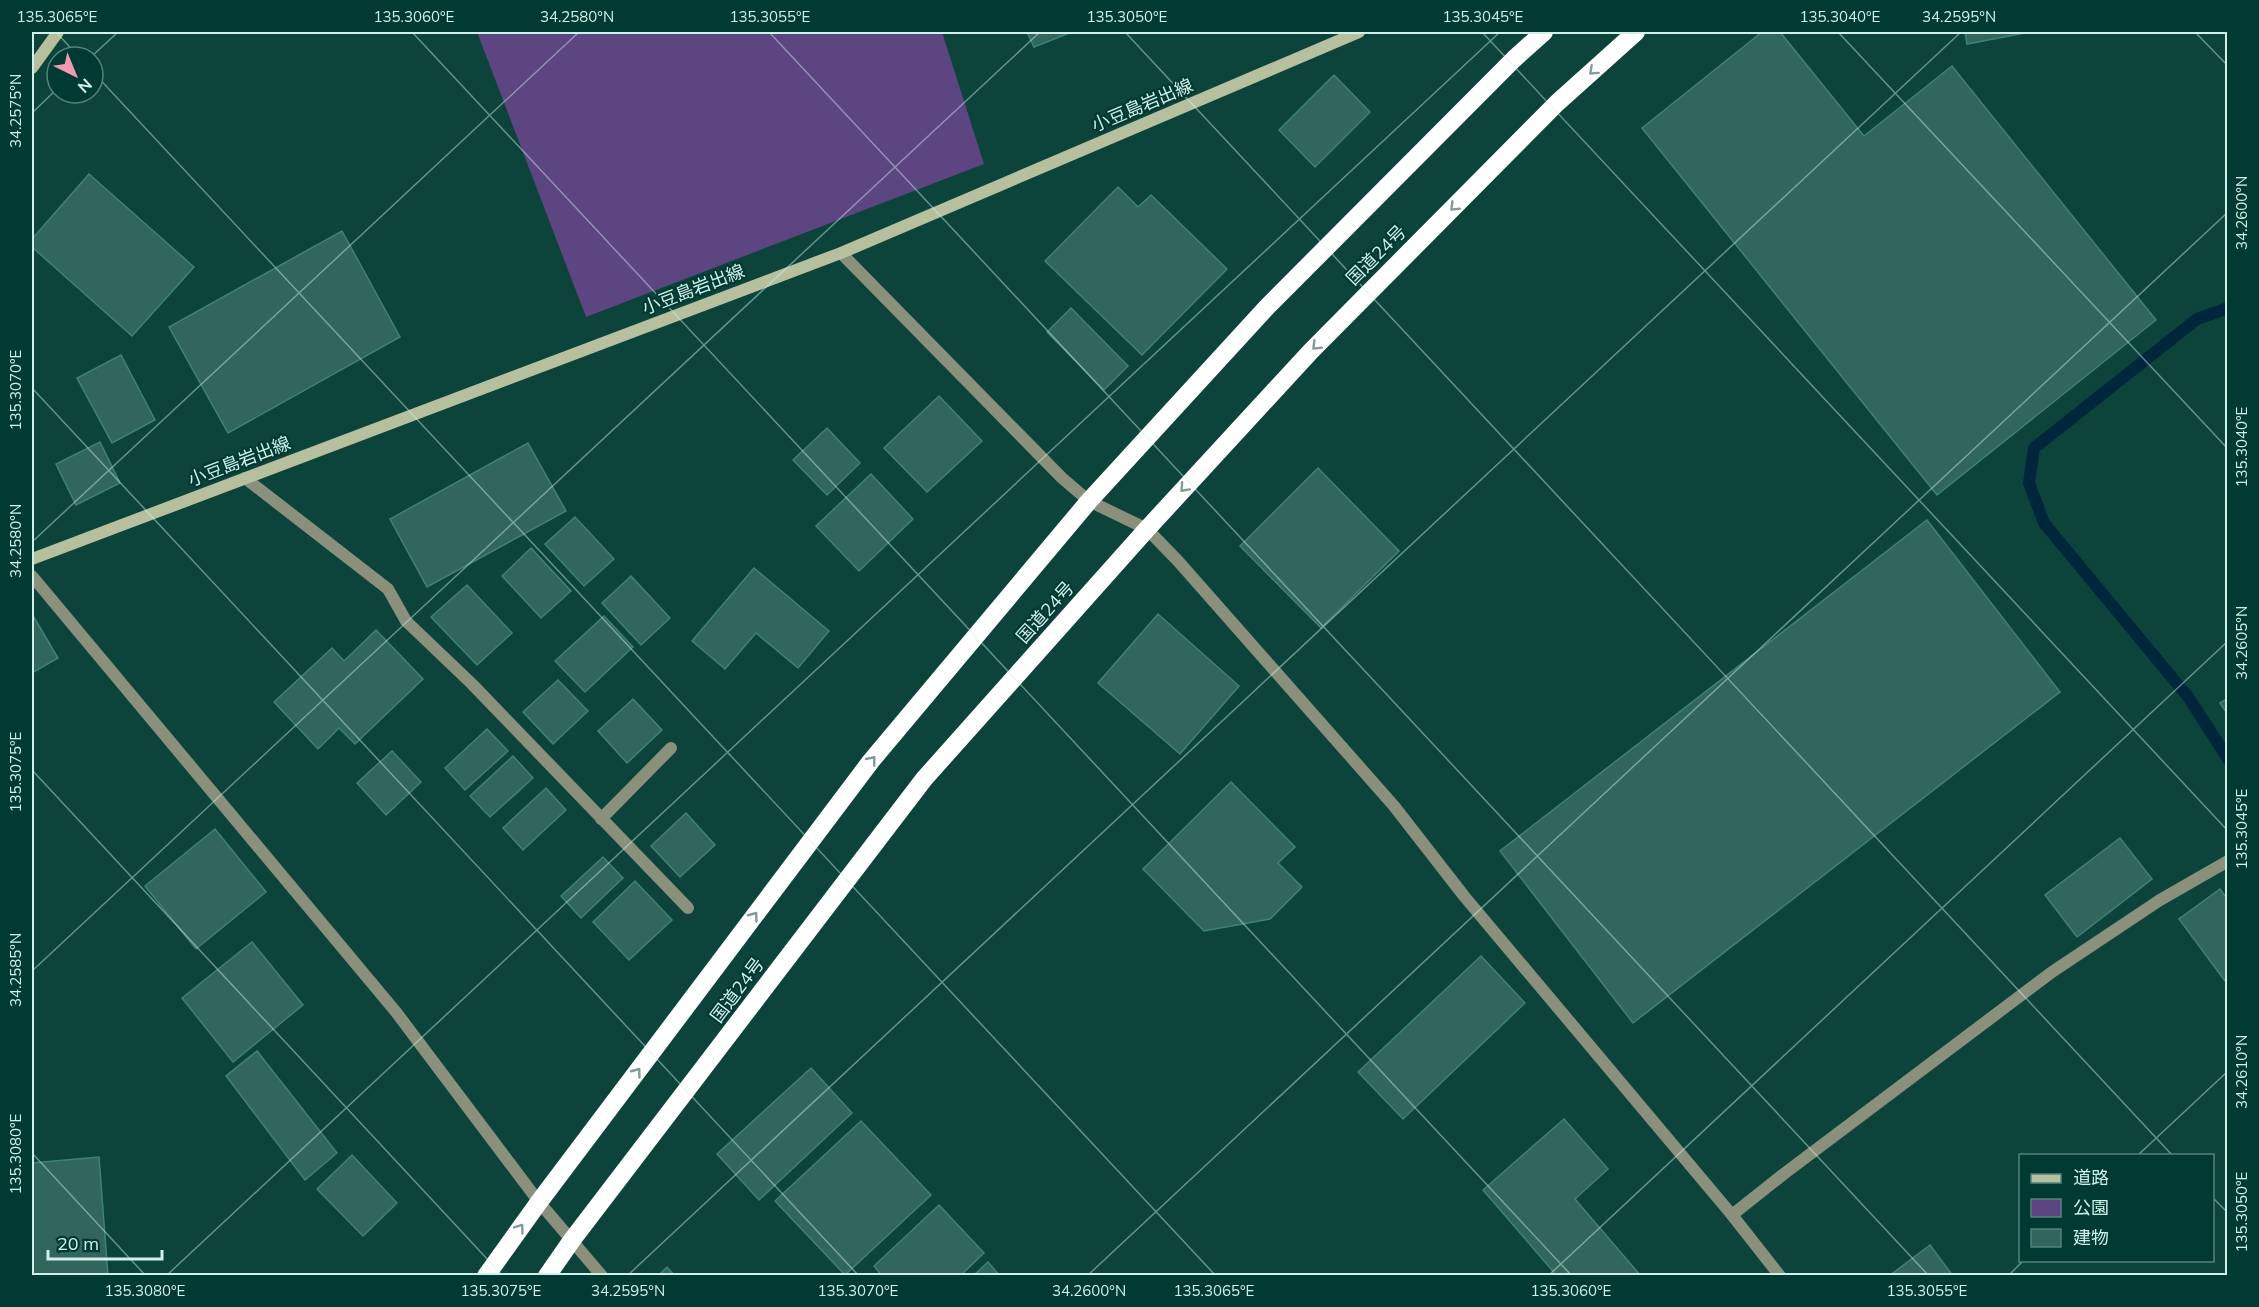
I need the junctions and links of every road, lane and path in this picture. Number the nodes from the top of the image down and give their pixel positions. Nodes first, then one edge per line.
1 (58, 32) edge
2 (1359, 32) edge
3 (1544, 32) edge
4 (1636, 32) edge
5 (32, 68) edge
6 (841, 253) junction
7 (245, 478) junction
8 (1089, 501) junction
9 (1147, 528) junction
10 (32, 558) edge
11 (32, 576) edge
12 (671, 748) dead end
13 (602, 819) junction
14 (2228, 861) edge
15 (688, 908) dead end
16 (539, 1202) junction
17 (1732, 1215) junction
18 (572, 1240) junction
19 (486, 1275) edge
20 (547, 1275) edge
21 (602, 1275) edge
22 (1780, 1275) edge

1 - 5 main road
2 - 6 main road, 小豆島岩出線
3 - 8 highway, 国道24号
4 -> 9 highway, 国道24号
6 - 7 main road, 小豆島岩出線
6 - 8 street
7 - 10 main road, 小豆島岩出線
7 - 13 street
8 - 9 street
16 -> 8 highway, 国道24号
9 - 17 street
9 - 18 highway, 国道24号
11 - 16 street
12 - 13 street
13 - 15 street
14 - 17 street
16 - 18 street
19 -> 16 highway, 国道24号
17 - 22 street
18 - 20 highway, 国道24号
18 - 21 street

